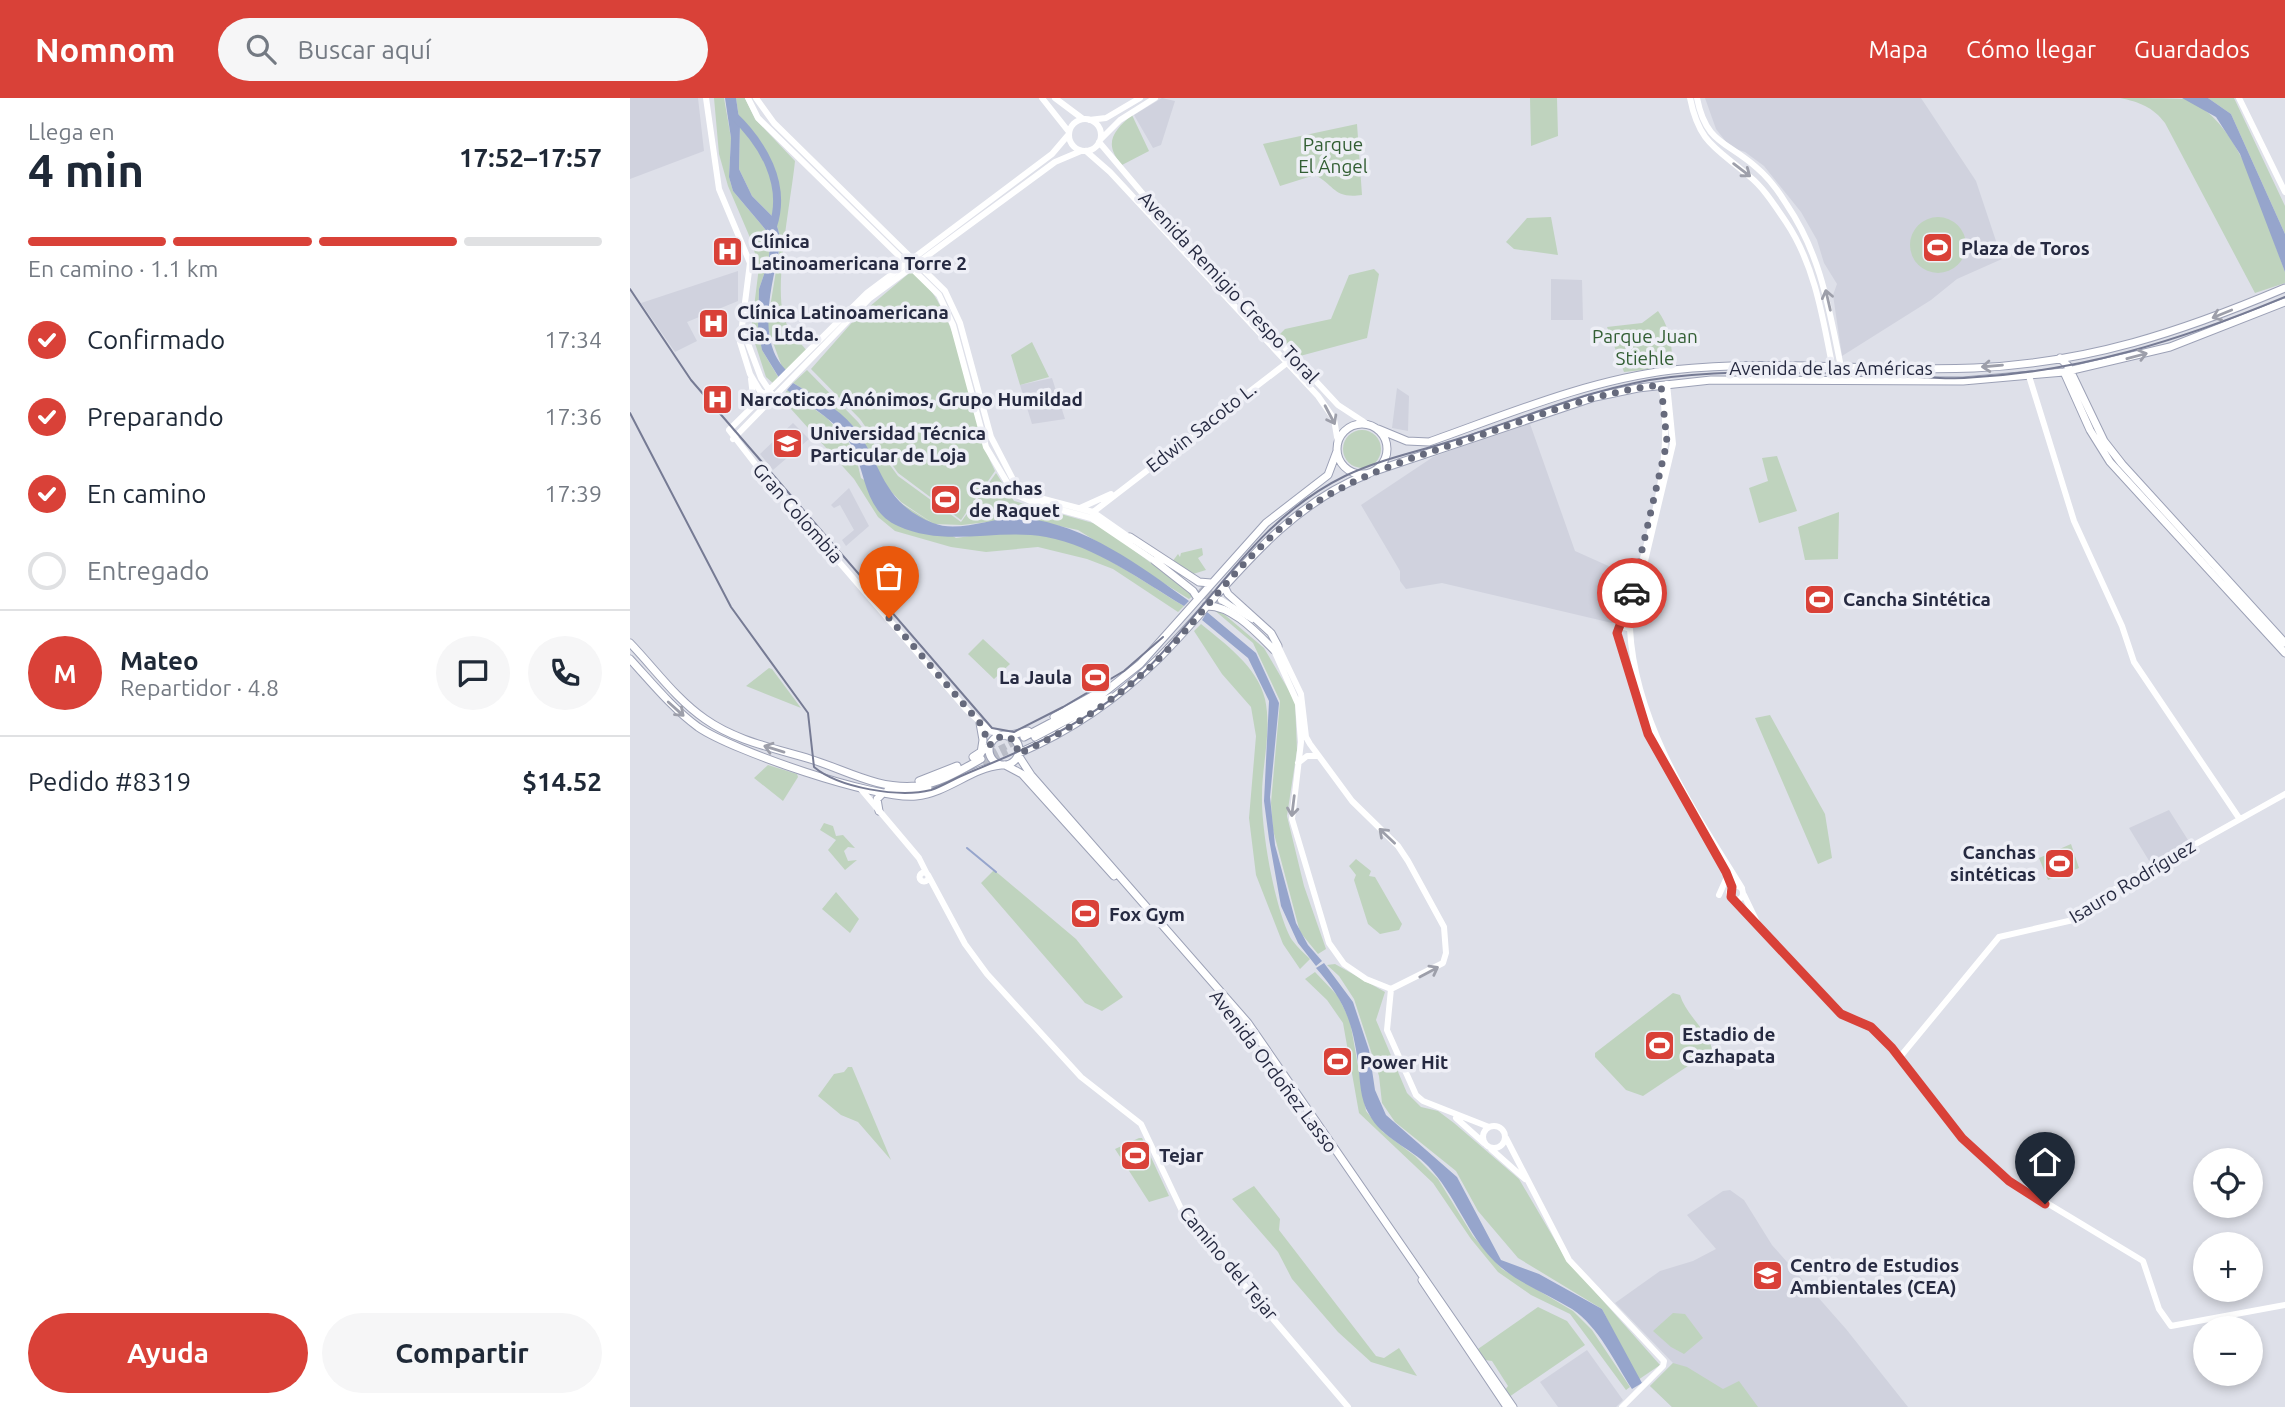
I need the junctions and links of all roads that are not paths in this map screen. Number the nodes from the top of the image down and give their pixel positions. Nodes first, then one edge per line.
1 (706, 98) edge
2 (748, 98) edge
3 (756, 98) edge
4 (1042, 98) edge
5 (1055, 98) edge
6 (1140, 98) edge
7 (1154, 98) edge
8 (1690, 98) edge
9 (1697, 98) edge
10 (2239, 98) edge
11 (1086, 120) junction
12 (1069, 133) junction
13 (1099, 141) junction
14 (1084, 151) junction
15 (2285, 192) edge
16 (912, 262) junction
17 (2285, 288) edge
18 (2285, 302) edge
19 (2202, 322) junction
20 (743, 331) junction
21 (2195, 338) junction
22 (2060, 358) junction
23 (1297, 360) junction
24 (1287, 362) junction
25 (1837, 367) junction
26 (2067, 372) junction
27 (750, 374) junction
28 (2029, 376) junction
29 (1835, 380) junction
30 (1664, 384) junction
31 (772, 393) junction
32 (754, 405) junction
33 (1367, 424) junction
34 (1378, 429) junction
35 (733, 439) junction
36 (1337, 447) junction
37 (1371, 473) junction
38 (1116, 492) junction
39 (1080, 508) junction
40 (1090, 515) junction
41 (1129, 537) junction
42 (1155, 561) joint
43 (1212, 583) junction
44 (1224, 586) junction
45 (1199, 594) junction
46 (1220, 602) tunnel mouth
47 (1206, 606) junction
48 (1626, 627) junction
49 (630, 643) edge
50 (2285, 643) edge
51 (1276, 648) junction
52 (2285, 653) edge
53 (630, 659) edge
54 (1111, 686) junction
55 (1120, 694) junction
56 (980, 723) junction
57 (1005, 736) junction
58 (1040, 741) junction
59 (990, 746) junction
60 (1300, 750) junction
61 (1316, 753) junction
62 (1020, 757) junction
63 (982, 758) junction
64 (1298, 763) junction
65 (1003, 765) junction
66 (793, 766) junction
67 (1028, 770) junction
68 (819, 771) junction
69 (807, 772) junction
70 (1035, 784) junction
71 (860, 788) junction
72 (2285, 793) edge
73 (881, 794) junction
74 (879, 811) junction
75 (2239, 818) junction
76 (1726, 872) junction
77 (1732, 887) junction
78 (1743, 891) junction
79 (1719, 895) dead end
80 (1731, 897) junction
81 (1759, 926) junction
82 (1391, 989) junction
83 (1900, 1057) junction
84 (1452, 1114) junction
85 (1489, 1127) junction
86 (1506, 1138) junction
87 (1487, 1146) junction
88 (1529, 1183) junction
89 (2285, 1305) edge
90 (1348, 1407) edge
91 (1507, 1407) edge
92 (1513, 1407) edge
93 (1622, 1407) edge

1 - 20 main road
2 - 16 main road
3 - 16 main road
4 - 12 main road
5 - 11 main road
6 - 11 main road
7 - 13 main road
8 -> 25 main road
25 -> 9 main road
10 - 15 main road
11 - 12 main road
11 - 13 main road
12 - 14 main road
12 - 16 main road
13 - 14 main road
13 - 23 main road, Avenida Remigio Crespo Toral
14 - 16 main road
14 - 24 main road, Avenida Remigio Crespo Toral
16 - 31 main road
16 - 39 main road
16 - 40 main road
17 -> 19 main road, Avenida de las Américas
18 - 21 main road, Avenida de las Américas
19 - 21 main road
19 - 22 main road, Avenida de las Américas
20 - 27 main road
20 - 31 main road
26 -> 21 main road, Avenida de las Américas
22 -> 25 main road, Avenida de las Américas
22 - 26 main road
23 - 24 main road
23 - 33 main road, Avenida Remigio Crespo Toral
24 -> 36 main road, Avenida Remigio Crespo Toral
24 - 38 main road, Edwin Sacoto L.
25 - 29 main road
25 - 34 main road, Avenida de las Américas
26 - 28 main road, Avenida de las Américas
26 - 50 main road
26 - 52 main road
27 - 31 main road
27 - 32 main road
28 - 29 main road, Avenida de las Américas
28 - 75 main road
29 - 30 main road, Avenida de las Américas
30 - 37 main road, Avenida de las Américas
30 - 48 main road
31 - 32 main road
31 - 35 main road
32 - 35 main road, Gran Colombia
33 - 34 main road
33 - 36 main road
34 - 37 main road
35 - 56 main road, Gran Colombia
36 - 37 main road
36 - 43 main road
37 - 44 main road
38 - 39 main road, Edwin Sacoto L.
38 - 40 main road, Edwin Sacoto L.
39 - 40 main road
40 - 41 main road
40 - 42 main road
41 - 43 main road
41 - 45 main road
42 - 45 main road
43 - 45 main road
44 - 47 main road
44 - 51 main road
45 - 54 main road
46 - 51 main road
47 - 51 main road
47 - 55 main road
48 - 76 main road
48 - 78 main road
63 -> 49 main road
51 - 60 main road
51 - 61 main road
53 -> 66 main road
54 - 55 main road
54 - 57 main road
55 - 58 main road
56 - 57 main road, Gran Colombia
56 - 59 main road, Gran Colombia
56 - 63 main road
57 - 59 main road
57 - 62 main road
58 - 62 main road
58 - 67 main road
59 - 63 main road
59 - 65 main road
60 - 61 main road
60 - 64 main road
61 - 64 main road
82 -> 61 main road
62 - 65 main road
62 - 67 main road, Avenida Ordoñez Lasso
63 - 68 main road
64 -> 82 main road
65 - 70 main road, Avenida Ordoñez Lasso
65 - 73 main road
66 - 68 main road
66 - 69 main road
67 - 70 main road, Avenida Ordoñez Lasso
68 - 69 main road
69 - 71 main road
70 - 91 main road, Avenida Ordoñez Lasso
70 - 92 main road, Avenida Ordoñez Lasso
71 - 73 main road
71 - 74 main road, Camino del Tejar
72 - 75 main road, Isauro Rodríguez
73 - 74 main road
74 - 90 main road, Camino del Tejar
75 - 83 main road, Isauro Rodríguez
76 - 77 main road
76 - 79 main road
77 - 78 main road
77 - 80 main road
78 - 80 main road
78 - 81 main road
80 - 81 main road
81 - 83 main road
82 - 84 main road
83 - 89 main road
84 - 85 main road
84 - 87 main road
85 - 86 main road
85 - 87 main road
86 - 87 main road
86 - 88 main road
87 - 88 main road
88 - 93 main road

